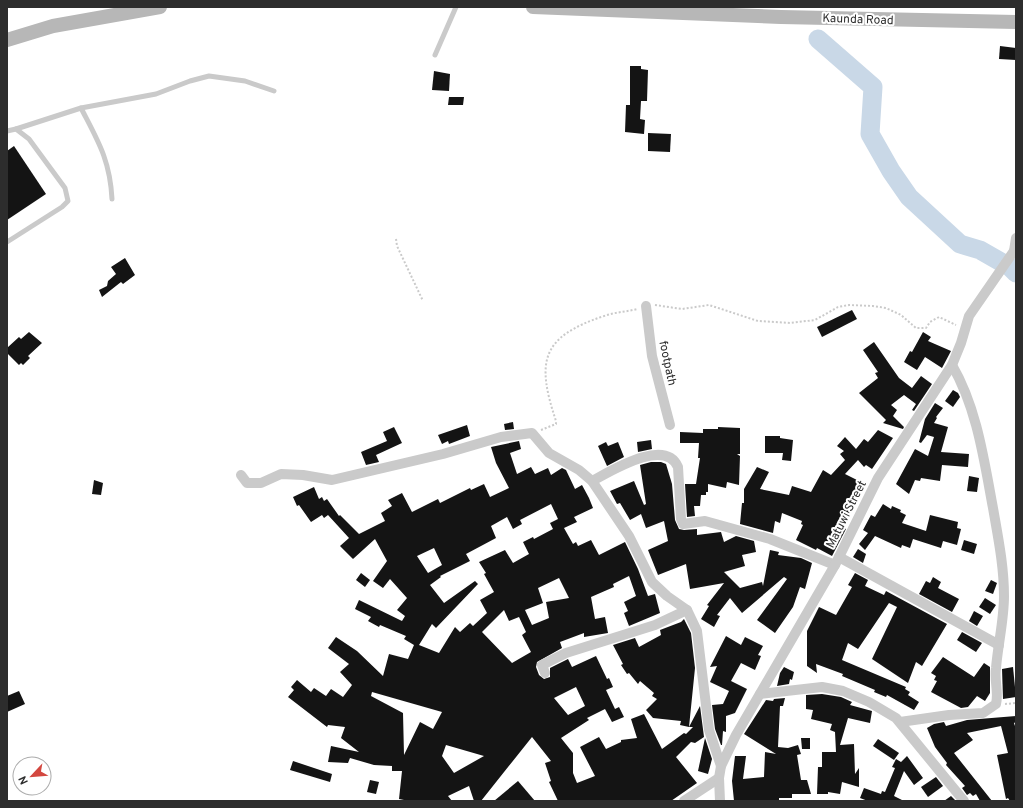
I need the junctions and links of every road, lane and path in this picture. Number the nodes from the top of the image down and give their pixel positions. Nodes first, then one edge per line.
1 (160, 7) edge
2 (456, 7) edge
3 (533, 7) edge
4 (606, 9) edge
5 (1015, 24) edge
6 (7, 40) edge
7 (435, 55) dead end
8 (274, 91) dead end
9 (81, 108) junction
10 (16, 129) junction
11 (7, 131) edge
12 (112, 199) dead end
13 (1016, 238) edge
14 (396, 239) dead end
15 (7, 242) edge
16 (1015, 250) edge
17 (423, 301) dead end
18 (646, 306) junction
19 (964, 329) junction
20 (952, 366) junction
21 (670, 425) dead end
22 (532, 433) junction
23 (241, 475) dead end
24 (592, 481) junction
25 (837, 561) junction
26 (687, 610) junction
27 (999, 645) junction
28 (545, 673) dead end
29 (760, 694) junction
30 (900, 722) junction
31 (721, 766) junction
32 (719, 778) junction
33 (964, 800) edge
34 (684, 801) edge
35 (720, 801) edge

1 - 6 main road
2 - 7 lane
3 - 4 main road, Kaunda Road
4 - 5 main road, Kaunda Road
8 - 9 lane
9 - 10 lane
9 - 12 lane
10 - 11 lane
10 - 15 lane
13 - 16 street
14 - 17 path
16 - 19 street, Matuwi Street
18 - 19 path
18 - 21 street, footpath
18 - 22 path
19 - 20 street, Matuwi Street
20 - 25 street, Matuwi Street
20 - 27 street
22 - 23 street
22 - 24 street
24 - 25 street
24 - 26 street
25 - 27 street
25 - 29 street, Matuwi Street
26 - 28 street
26 - 31 street
27 - 30 street
29 - 30 street
29 - 31 street, Matuwi Street
30 - 33 street
31 - 32 street, Matuwi Street
32 - 34 street
32 - 35 street, Matuwi Street

